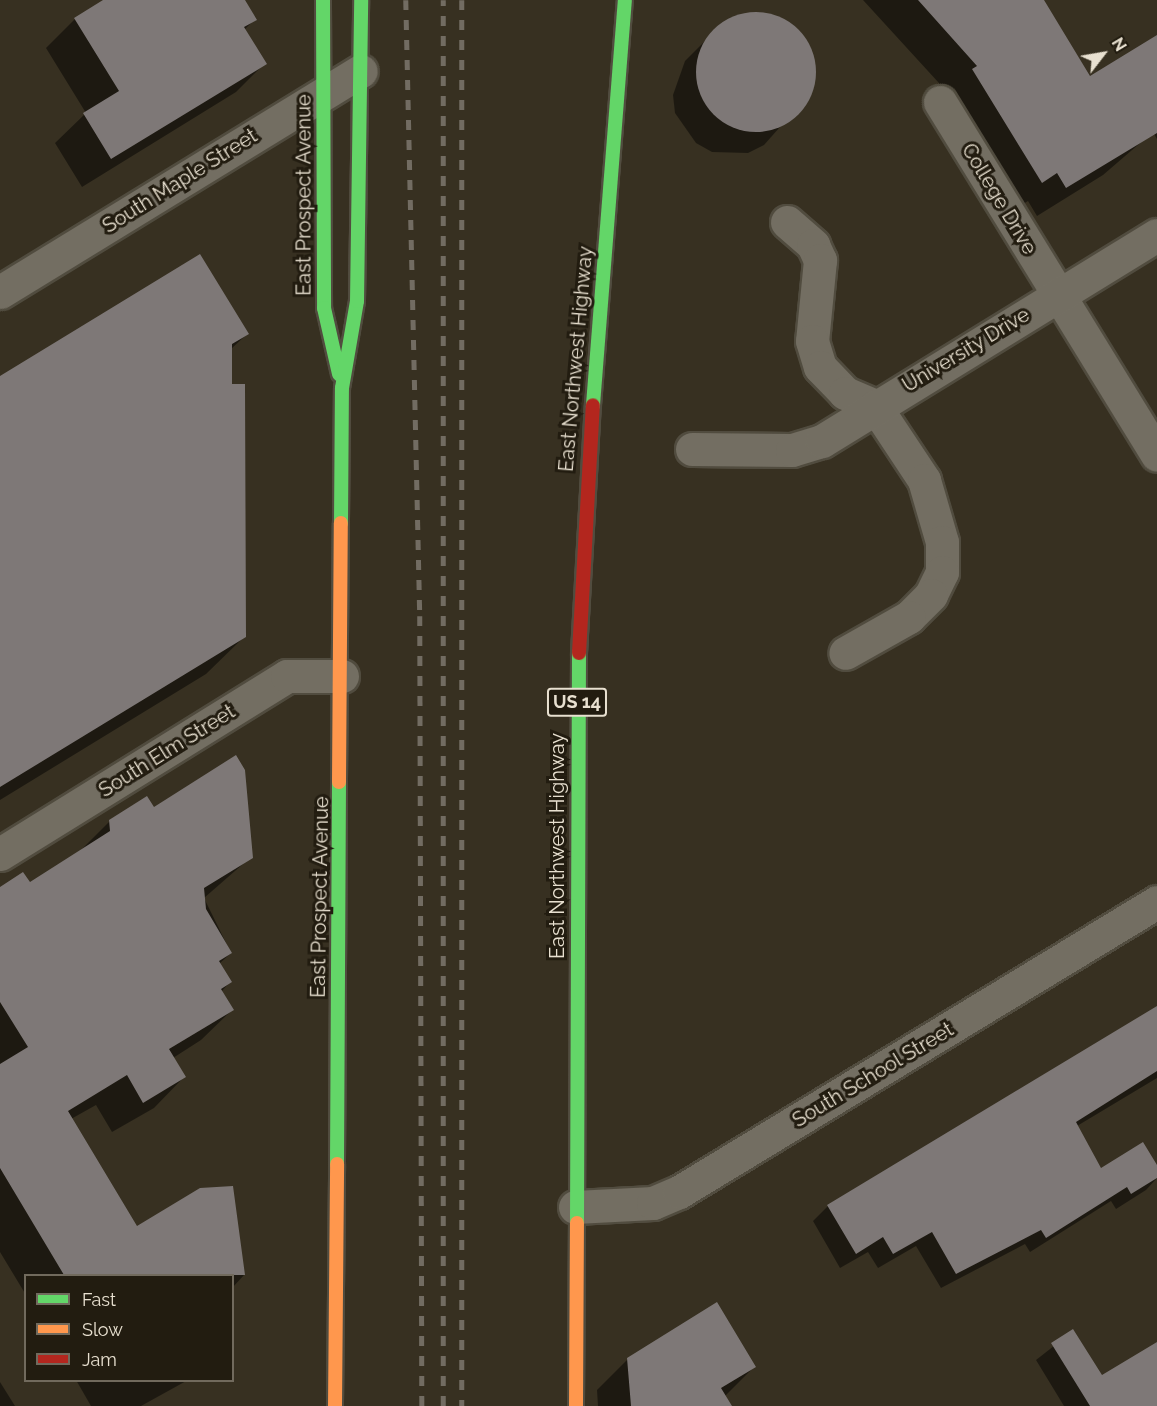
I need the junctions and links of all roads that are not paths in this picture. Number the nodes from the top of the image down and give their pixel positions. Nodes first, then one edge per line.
1 (323, 0) edge
2 (361, 0) edge
3 (625, 0) edge
4 (361, 71) junction
5 (324, 92) junction
6 (940, 102) dead end
7 (787, 222) dead end
8 (1157, 235) edge
9 (0, 292) edge
10 (1057, 295) junction
11 (342, 388) junction
12 (875, 406) junction
13 (692, 449) dead end
14 (1157, 455) edge
15 (845, 653) dead end
16 (342, 676) junction
17 (0, 854) edge
18 (1157, 902) edge
19 (575, 1207) junction
20 (332, 1404) edge
21 (576, 1406) edge

1 - 5 street, East Prospect Avenue
2 - 4 street, East Prospect Avenue
3 - 19 street, East Northwest Highway / US 14
4 - 5 street, South Maple Street
4 - 11 street, East Prospect Avenue
5 - 9 street, South Maple Street
5 - 11 street, East Prospect Avenue
6 - 10 street, College Drive
7 - 12 street
8 - 10 street
10 - 12 street, University Drive
10 - 14 street, College Drive
11 - 16 street, East Prospect Avenue
12 - 13 street, University Drive
12 - 15 street
16 - 17 street, South Elm Street
16 - 20 street, East Prospect Avenue
18 - 19 street, South School Street
19 - 21 street, East Northwest Highway / US 14

